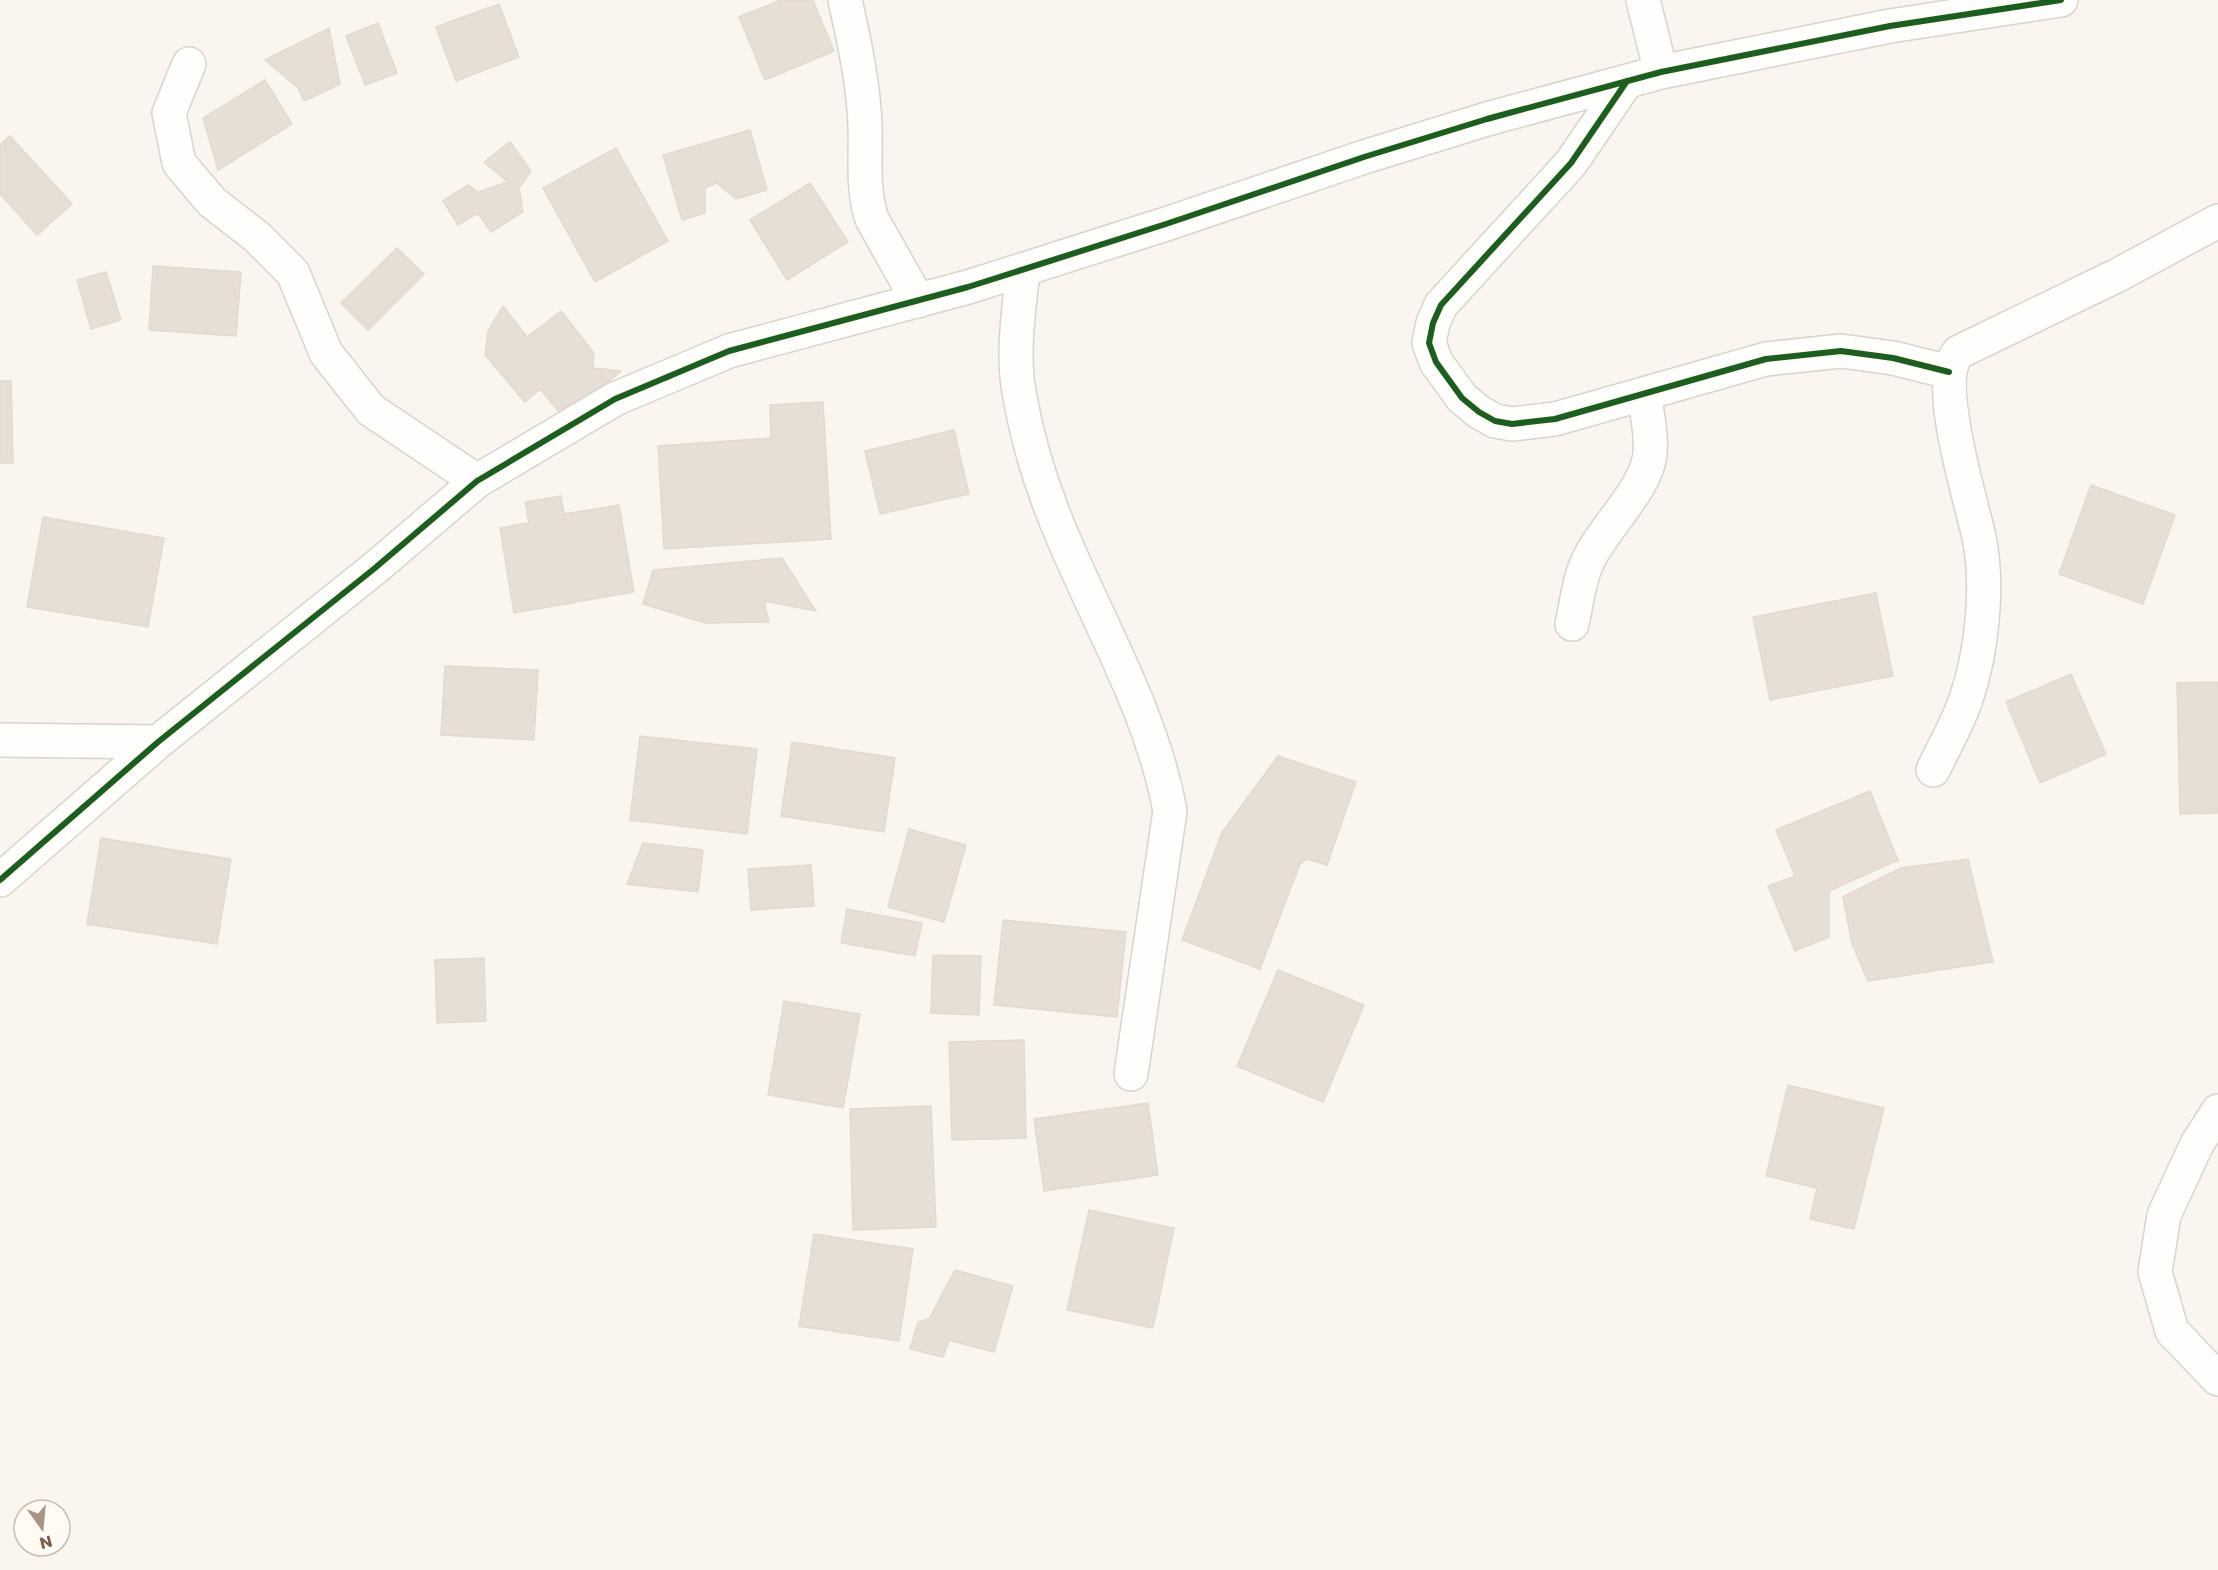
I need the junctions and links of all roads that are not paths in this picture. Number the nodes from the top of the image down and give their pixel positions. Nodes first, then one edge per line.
1 (845, 0) edge
2 (1643, 0) edge
3 (2061, 0) edge
4 (189, 64) dead end
5 (1661, 72) junction
6 (1627, 81) junction
7 (2218, 221) edge
8 (1023, 270) junction
9 (918, 301) junction
10 (1949, 372) junction
11 (1644, 394) junction
12 (477, 481) junction
13 (1572, 624) dead end
14 (0, 740) edge
15 (158, 742) junction
16 (1933, 770) dead end
17 (0, 880) edge
18 (1131, 1074) dead end
19 (2218, 1111) edge
20 (2218, 1379) edge

1 - 9 street
2 - 5 street
3 - 5 street
4 - 12 street
5 - 6 street
6 - 8 street
6 - 11 street
7 - 10 street
8 - 9 street
8 - 18 street
9 - 12 street
10 - 11 street
10 - 16 street
11 - 13 street
12 - 15 street
14 - 15 street
15 - 17 street
19 - 20 street

